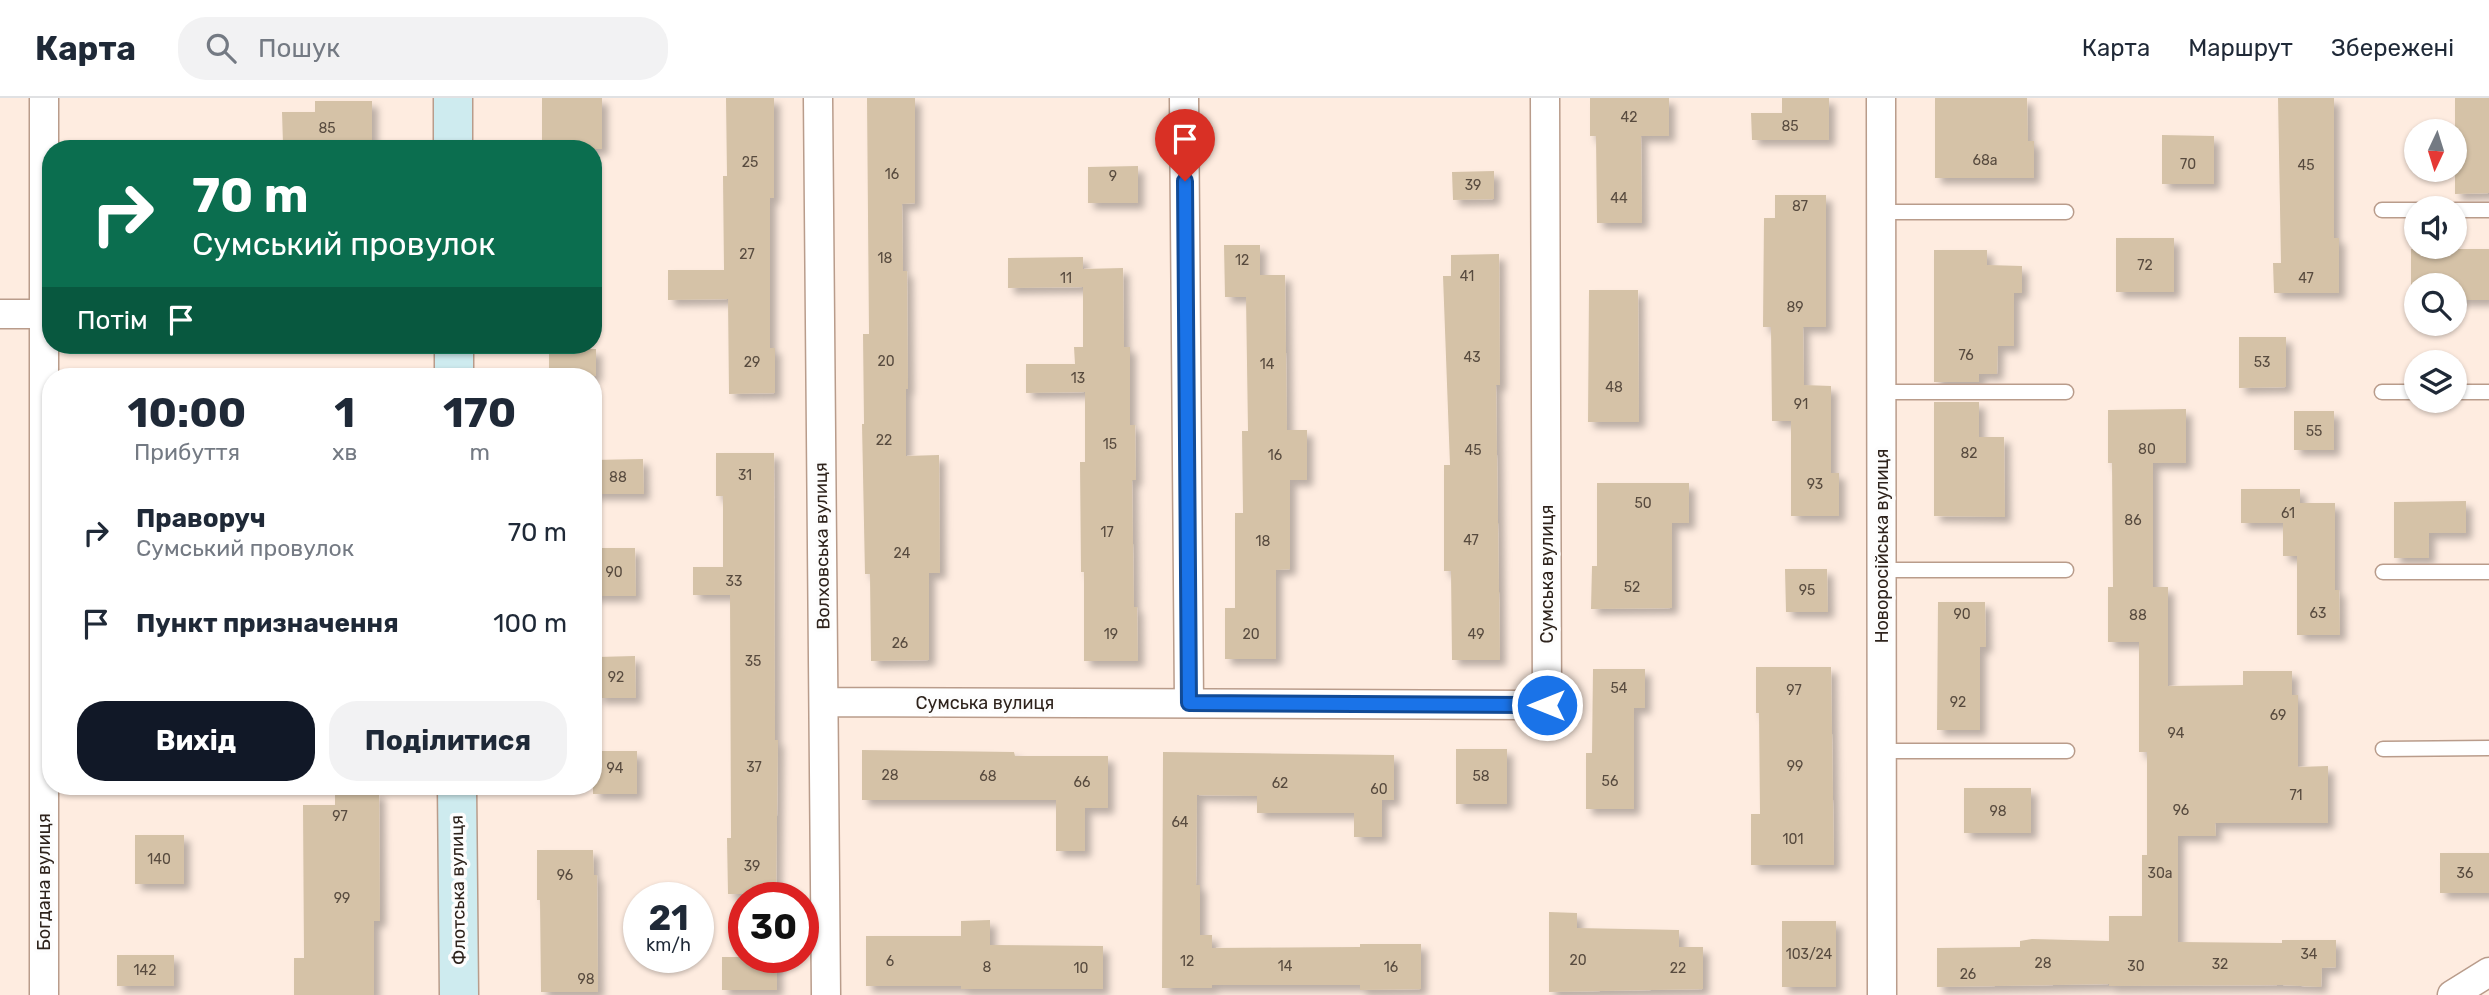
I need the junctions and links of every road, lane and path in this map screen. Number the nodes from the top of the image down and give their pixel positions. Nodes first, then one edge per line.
1 (44, 98) edge
2 (453, 98) edge
3 (818, 98) edge
4 (1184, 98) edge
5 (1545, 98) edge
6 (1881, 98) edge
7 (45, 140) edge
8 (453, 140) edge
9 (2382, 210) dead end
10 (2404, 210) edge
11 (2467, 210) edge
12 (2489, 210) edge
13 (1881, 212) junction
14 (2066, 212) dead end
15 (0, 314) edge
16 (42, 314) edge
17 (1882, 392) junction
18 (2066, 392) dead end
19 (2382, 392) dead end
20 (2404, 392) edge
21 (2467, 392) edge
22 (2489, 392) edge
23 (1882, 570) junction
24 (2066, 570) dead end
25 (2382, 572) dead end
26 (2489, 572) edge
27 (824, 702) junction
28 (1189, 703) junction
29 (2489, 748) edge
30 (2383, 749) dead end
31 (1882, 751) junction
32 (2067, 751) dead end
33 (45, 795) edge
34 (457, 795) edge
35 (2489, 972) edge
36 (2463, 993) edge
37 (44, 995) edge
38 (459, 995) edge
39 (826, 995) edge
40 (1882, 995) edge

1 - 7 street, Богдана вулиця
2 - 8 street
3 - 27 street, Волховська вулиця
4 - 28 street
5 - 28 street, Сумська вулиця
6 - 13 street, Новоросійська вулиця
9 - 10 lane
11 - 12 lane
13 - 14 lane
13 - 17 street, Новоросійська вулиця
15 - 16 street
17 - 18 lane
17 - 23 street, Новоросійська вулиця
19 - 20 lane
21 - 22 lane
23 - 24 lane
23 - 31 street, Новоросійська вулиця
25 - 26 lane
27 - 28 street, Сумська вулиця
27 - 39 street, Волховська вулиця
29 - 30 lane
31 - 32 lane
31 - 40 street, Новоросійська вулиця
33 - 37 street, Богдана вулиця
34 - 38 street, Флотська вулиця
35 - 36 street

